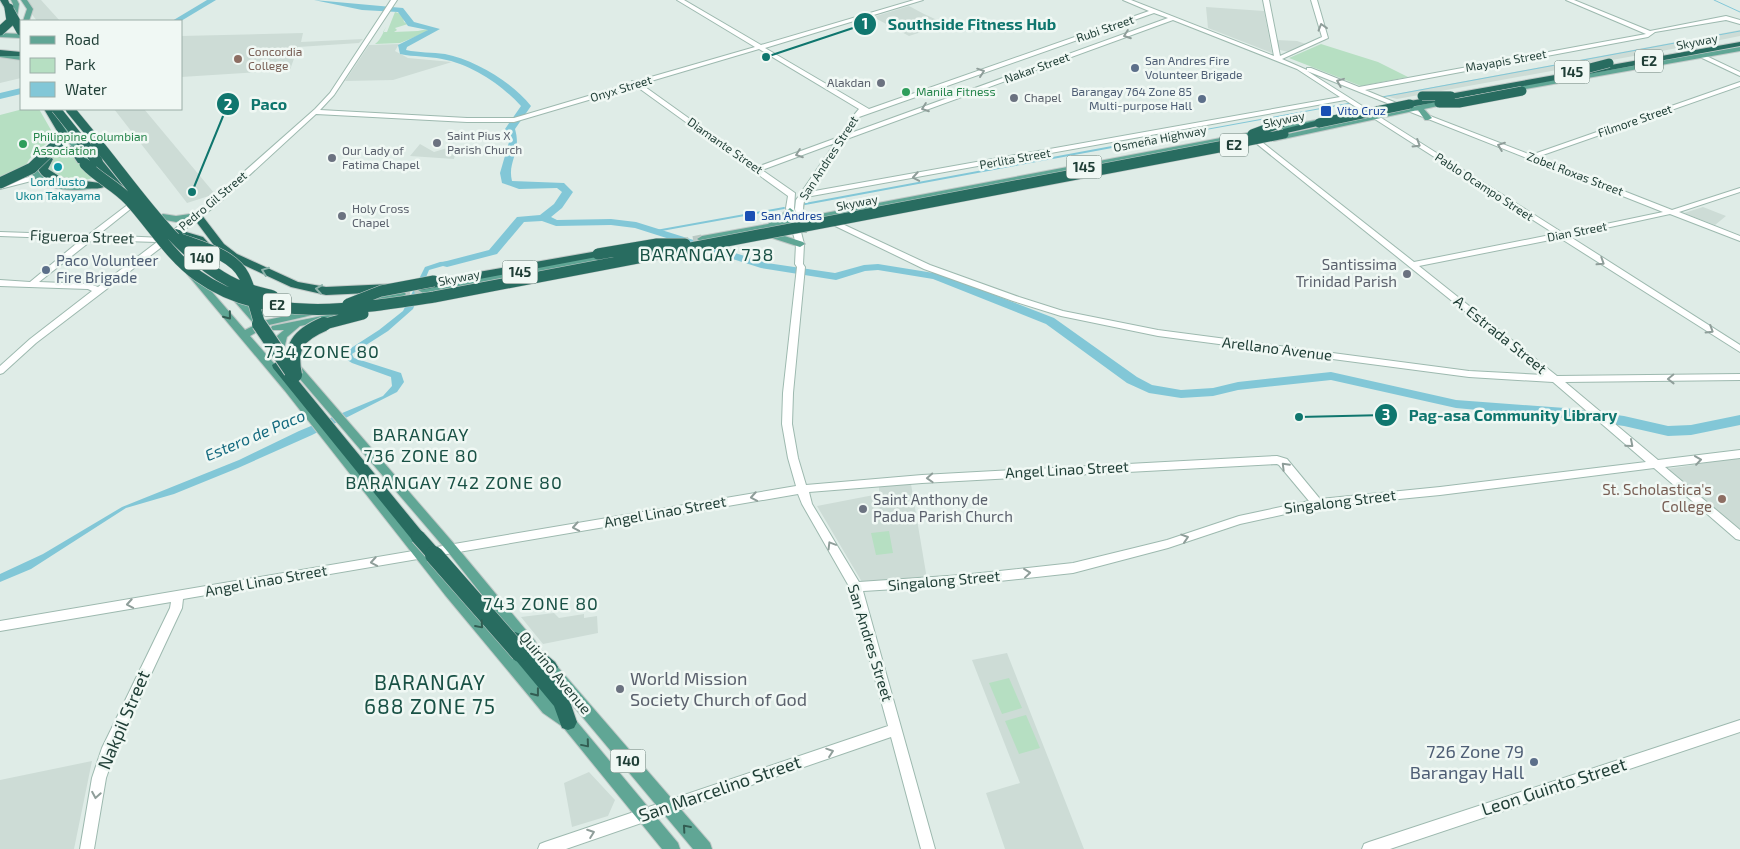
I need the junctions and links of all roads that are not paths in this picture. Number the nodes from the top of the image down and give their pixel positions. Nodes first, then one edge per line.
1 (24, 0) edge
2 (394, 0) edge
3 (680, 0) edge
4 (912, 0) edge
5 (920, 0) edge
6 (1126, 0) edge
7 (1133, 0) edge
8 (1266, 0) edge
9 (1314, 0) edge
10 (1569, 0) edge
11 (904, 4) junction
12 (8, 5) edge
13 (1155, 11) junction
14 (1175, 18) junction
15 (26, 20) edge
16 (11, 22) junction
17 (1740, 22) edge
18 (20, 28) edge
19 (0, 32) edge
20 (1650, 33) junction
21 (20, 36) edge
22 (1740, 44) edge
23 (759, 47) junction
24 (18, 49) edge
25 (0, 54) edge
26 (1278, 56) junction
27 (1702, 56) junction
28 (20, 58) edge
29 (1643, 68) junction
30 (1740, 74) edge
31 (1559, 76) junction
32 (636, 83) junction
33 (1740, 84) edge
34 (1358, 89) junction
35 (1422, 96) dead end
36 (1454, 96) junction
37 (1345, 98) junction
38 (1439, 103) junction
39 (862, 108) junction
40 (1404, 108) junction
41 (1420, 108) junction
42 (49, 110) edge
43 (54, 110) edge
44 (55, 110) edge
45 (61, 110) edge
46 (71, 110) edge
47 (77, 110) edge
48 (316, 111) junction
49 (869, 112) junction
50 (1371, 115) junction
51 (856, 116) junction
52 (1428, 118) junction
53 (1284, 122) dead end
54 (94, 134) junction
55 (67, 137) junction
56 (81, 137) junction
57 (841, 139) junction
58 (1234, 141) junction
59 (1257, 141) junction
60 (1531, 157) junction
61 (34, 168) junction
62 (757, 169) junction
63 (41, 176) junction
64 (0, 182) edge
65 (0, 186) edge
66 (100, 186) joint
67 (114, 188) junction
68 (139, 189) junction
69 (1740, 190) edge
70 (802, 196) junction
71 (128, 201) junction
72 (790, 211) junction
73 (1672, 212) junction
74 (197, 216) junction
75 (163, 217) junction
76 (833, 223) junction
77 (799, 225) junction
78 (771, 230) junction
79 (0, 234) edge
80 (1561, 235) junction
81 (172, 236) junction
82 (89, 238) junction
83 (1740, 239) edge
84 (693, 244) junction
85 (800, 244) junction
86 (720, 245) dead end
87 (558, 262) junction
88 (245, 264) junction
89 (1412, 265) junction
90 (801, 270) junction
91 (0, 283) edge
92 (32, 284) junction
93 (418, 288) junction
94 (98, 291) junction
95 (466, 291) junction
96 (401, 294) tunnel mouth
97 (240, 301) junction
98 (418, 302) tunnel mouth
99 (402, 305) tunnel mouth
100 (308, 313) junction
101 (327, 314) junction
102 (301, 323) junction
103 (263, 327) junction
104 (243, 335) junction
105 (280, 347) junction
106 (1740, 349) edge
107 (0, 371) edge
108 (295, 375) junction
109 (1740, 376) edge
110 (1555, 379) junction
111 (1740, 454) edge
112 (1655, 465) junction
113 (802, 489) junction
114 (1316, 502) junction
115 (1740, 536) edge
116 (452, 548) junction
117 (422, 554) junction
118 (856, 587) junction
119 (178, 596) junction
120 (0, 626) edge
121 (549, 667) junction
122 (568, 722) junction
123 (1740, 726) edge
124 (895, 730) junction
125 (667, 807) junction
126 (643, 814) junction
127 (87, 849) edge
128 (545, 849) edge
129 (672, 849) edge
130 (704, 849) edge
131 (928, 849) edge
132 (1369, 849) edge

1 - 15 main road
2 - 48 street, Pedro Gil Street
3 - 23 street
4 - 11 street, Onyx Street
5 - 11 street, Onyx Street
6 - 13 street, Zobel Roxas Street
7 - 14 street, Zobel Roxas Street
8 - 26 street
26 -> 9 street
10 - 20 street
11 - 23 street, Onyx Street
12 - 16 highway, bridge
12 - 18 highway, bridge
12 - 19 highway, bridge
13 - 14 street, Zobel Roxas Street
49 -> 13 street, Rubi Street
14 - 26 street, Zobel Roxas Street
14 -> 57 street, Nakar Street
16 - 19 highway, bridge
16 - 24 highway
17 - 20 street, Mayapis Street
19 - 21 main road
20 - 34 street, Mayapis Street
22 - 27 main road, Osmeña Highway / 145
22 - 31 highway, Skyway / E2, bridge
22 - 31 highway, bridge
22 - 38 highway, Skyway / E2, bridge
22 - 40 main road, Osmeña Highway / 145
23 - 32 street, Onyx Street
23 - 39 street
24 - 25 highway
25 - 28 main road
34 -> 26 street, Zobel Roxas Street
26 - 37 street, Pablo Ocampo Street
27 - 29 main road, Osmeña Highway / 145
27 - 30 street
29 - 38 highway, bridge
29 - 41 main road, Osmeña Highway / 145
31 - 36 highway, Skyway / E2
32 - 48 street, Onyx Street
32 - 62 street, Diamante Street
33 - 60 street, Filmore Street
34 - 40 street, Zobel Roxas Street
35 - 36 highway, bridge
36 - 58 highway, Skyway / E2, bridge
37 - 50 street, Pablo Ocampo Street
37 -> 70 street, Perlita Street
38 - 95 highway, Skyway / E2, bridge
39 - 49 street
39 - 51 street, San Andres Street
40 - 41 main road, Osmeña Highway / 145
40 - 50 main road, Osmeña Highway / 145
40 - 50 main road, Osmeña Highway / 145
40 - 52 street, Zobel Roxas Street
41 - 52 main road
42 - 55 highway
43 - 55 main road, Quirino Avenue / 140
44 - 71 highway, Skyway / E2, bridge
45 - 71 highway, bridge
46 - 81 highway, Skyway / E2, bridge
47 - 54 main road, Quirino Avenue / 140
48 - 74 street, Pedro Gil Street
49 - 51 street, Rubi Street
50 - 59 main road, Osmeña Highway / 145
50 - 77 main road, Osmeña Highway / 145
50 -> 80 street, Pablo Ocampo Street
51 - 57 street, San Andres Street
60 -> 52 street, Zobel Roxas Street
53 - 58 highway, bridge
54 - 56 main road
54 - 68 main road, Quirino Avenue / 140
55 - 56 main road
55 - 61 main road
55 - 63 highway
55 - 64 highway, bridge
55 - 67 main road, Quirino Avenue / 140
56 - 68 main road
57 -> 62 street, Nakar Street
57 - 70 street, San Andres Street
58 - 84 highway, Skyway / E2, bridge
59 - 76 main road, Osmeña Highway / 145
59 - 89 street, A. Estrada Street
60 - 73 street, Zobel Roxas Street
61 - 63 main road
61 - 64 street
62 - 72 street, Diamante Street
63 - 65 street
63 - 66 highway
66 - 67 main road
67 - 71 main road, Quirino Avenue / 140
68 - 75 main road, Quirino Avenue / 140
69 - 73 street, Dian Street
70 - 77 street, San Andres Street
71 - 81 main road, Quirino Avenue / 140
71 - 82 street
71 - 95 highway, Skyway / E2, bridge
72 - 77 street, Diamante Street
72 - 78 main road
73 - 80 street, Dian Street
73 - 83 street, Zobel Roxas Street
74 - 75 main road
74 - 81 street, Pedro Gil Street
74 - 88 highway
75 - 81 main road, Quirino Avenue / 140
76 - 77 main road, Osmeña Highway / 145
76 - 110 street, Arellano Avenue
77 - 78 main road, Osmeña Highway / 145
77 - 85 street, San Andres Street
77 - 90 street, San Andres Street
78 - 84 main road, Osmeña Highway / 145
78 - 85 main road
78 - 86 main road, Osmeña Highway / 145
79 - 82 street, Figueroa Street
80 - 89 street, Dian Street
80 -> 106 street, Pablo Ocampo Street
81 - 82 street, Figueroa Street
81 - 84 highway, Skyway / E2, bridge
81 - 88 highway
81 - 94 street, Pedro Gil Street
81 - 97 main road, Quirino Avenue / 140
81 -> 104 main road, Quirino Avenue / 140
81 - 108 highway, bridge
82 - 92 street
84 - 87 highway, bridge
84 - 93 main road, Osmeña Highway / 145
84 - 98 main road, Osmeña Highway / 145
85 - 90 street, San Andres Street
87 - 93 highway, bridge
87 - 122 highway, bridge
93 -> 88 highway
89 - 110 street, A. Estrada Street
90 - 113 street, San Andres Street
91 - 92 street
92 - 94 street
94 - 107 street, Pedro Gil Street
95 - 108 highway, bridge
96 - 101 main road
97 - 100 main road
97 - 103 main road, Quirino Avenue / 140
99 - 101 main road
100 - 101 main road
100 - 103 main road
101 - 102 main road
102 - 103 main road
102 - 105 main road
103 - 104 main road
103 - 105 main road, Quirino Avenue / 140
104 - 117 main road, Quirino Avenue / 140
105 - 116 main road, Quirino Avenue / 140
108 - 121 highway
109 -> 110 street, Arellano Avenue
110 -> 112 street, A. Estrada Street
112 -> 111 street, Singalong Street
112 - 114 street, Singalong Street
112 - 115 street, A. Estrada Street
114 -> 113 street, Angel Linao Street
113 -> 116 street, Angel Linao Street
118 -> 113 street, San Andres Street
118 -> 114 street, Singalong Street
116 - 117 street, Angel Linao Street
116 - 121 main road, Quirino Avenue / 140
117 -> 119 street, Angel Linao Street
117 -> 122 main road, Quirino Avenue / 140
118 - 124 street, San Andres Street
119 -> 120 street, Angel Linao Street
119 -> 127 street, Nakpil Street
121 - 125 main road, Quirino Avenue / 140
122 -> 126 main road, Quirino Avenue / 140
123 - 132 street, Leon Guinto Street
125 -> 124 street, San Marcelino Street
124 - 131 street, San Andres Street
125 - 126 street, San Marcelino Street
130 -> 125 main road, Quirino Avenue / 140
128 -> 126 street, San Marcelino Street
126 - 129 main road, Quirino Avenue / 140

